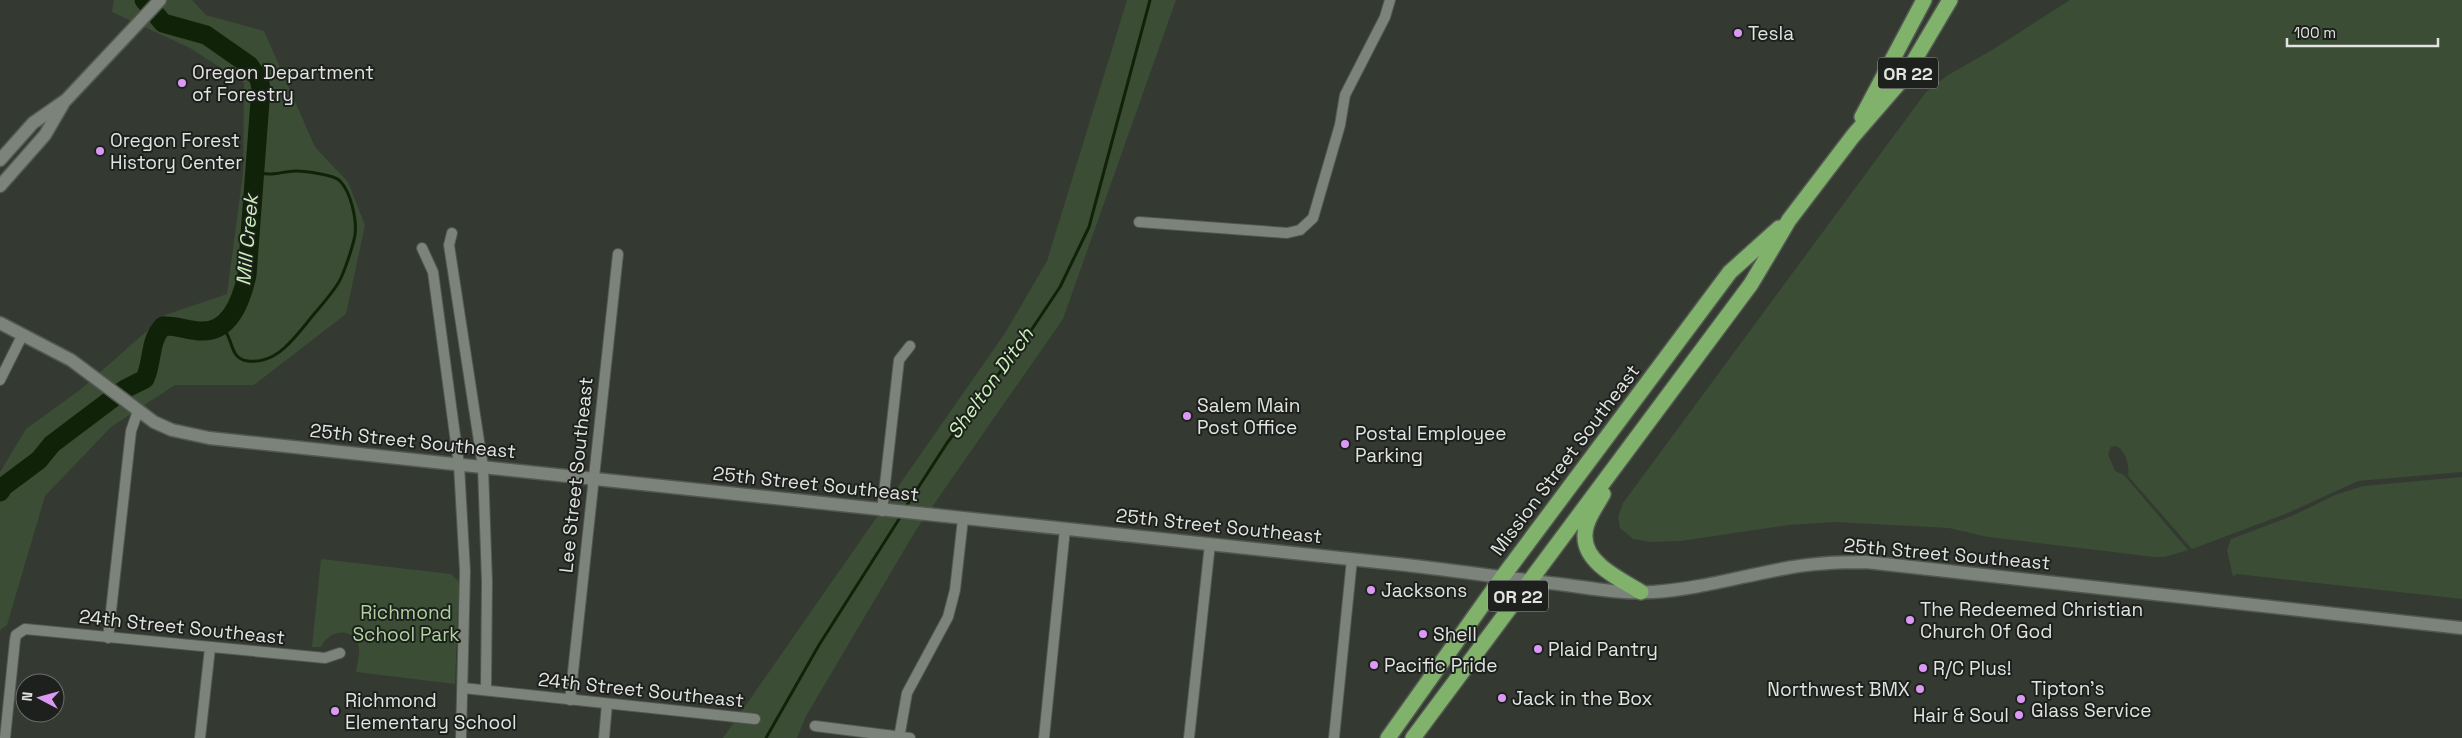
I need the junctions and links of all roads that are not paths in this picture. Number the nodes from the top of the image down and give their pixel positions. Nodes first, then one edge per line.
1 (160, 0) edge
2 (1390, 0) edge
3 (1924, 0) edge
4 (1950, 0) edge
5 (66, 100) junction
6 (1853, 136) junction
7 (0, 160) edge
8 (0, 186) edge
9 (1789, 220) junction
10 (1139, 222) dead end
11 (452, 233) dead end
12 (422, 248) dead end
13 (618, 254) dead end
14 (0, 323) edge
15 (22, 334) junction
16 (910, 346) dead end
17 (0, 380) edge
18 (138, 411) junction
19 (1624, 456) junction
20 (459, 465) junction
21 (482, 467) junction
22 (593, 479) junction
23 (882, 511) junction
24 (963, 519) junction
25 (1065, 529) junction
26 (1210, 544) junction
27 (1352, 559) junction
28 (1501, 579) junction
29 (1529, 582) junction
30 (1641, 592) junction
31 (2462, 628) edge
32 (108, 638) junction
33 (210, 648) junction
34 (340, 653) dead end
35 (463, 688) junction
36 (486, 690) junction
37 (570, 700) junction
38 (607, 704) junction
39 (755, 719) dead end
40 (815, 726) dead end
41 (5, 738) edge
42 (200, 738) edge
43 (461, 738) edge
44 (604, 738) edge
45 (903, 738) edge
46 (1044, 738) edge
47 (1189, 738) edge
48 (1334, 738) edge
49 (1388, 738) edge
50 (1413, 738) edge

1 - 5 street
2 - 10 street
3 - 6 highway, Mission Street Southeast / OR 22
4 - 6 highway, Mission Street Southeast / OR 22
5 - 7 street
5 - 8 street
6 - 9 highway, Mission Street Southeast / OR 22
9 - 19 highway, Mission Street Southeast / OR 22
9 - 28 highway, Mission Street Southeast / OR 22
11 - 21 street
12 - 20 street
13 - 22 street, Lee Street Southeast
14 - 15 street, 25th Street Southeast
15 - 17 street
15 - 18 street, 25th Street Southeast
16 - 23 street
18 - 20 street, 25th Street Southeast
18 - 32 street
19 - 29 highway, Mission Street Southeast / OR 22
19 - 30 highway
20 - 21 street, 25th Street Southeast
20 - 35 street
21 - 22 street, 25th Street Southeast
21 - 36 street
22 - 23 street, 25th Street Southeast
22 - 37 street, Lee Street Southeast
23 - 24 street, 25th Street Southeast
24 - 25 street, 25th Street Southeast
24 - 45 street
25 - 26 street, 25th Street Southeast
25 - 46 street
26 - 27 street, 25th Street Southeast
26 - 47 street
27 - 28 street, 25th Street Southeast
27 - 48 street
28 - 29 street, 25th Street Southeast
28 - 49 highway, Mission Street Southeast / OR 22
29 - 30 street, 25th Street Southeast
29 - 50 highway, Mission Street Southeast / OR 22
30 - 31 street, 25th Street Southeast
32 - 33 street, 24th Street Southeast
32 - 41 street, 24th Street Southeast
33 - 34 street, 24th Street Southeast
33 - 42 street
35 - 36 street, 24th Street Southeast
35 - 43 street
36 - 37 street, 24th Street Southeast
37 - 38 street, 24th Street Southeast
38 - 39 street, 24th Street Southeast
38 - 44 street
40 - 45 street

